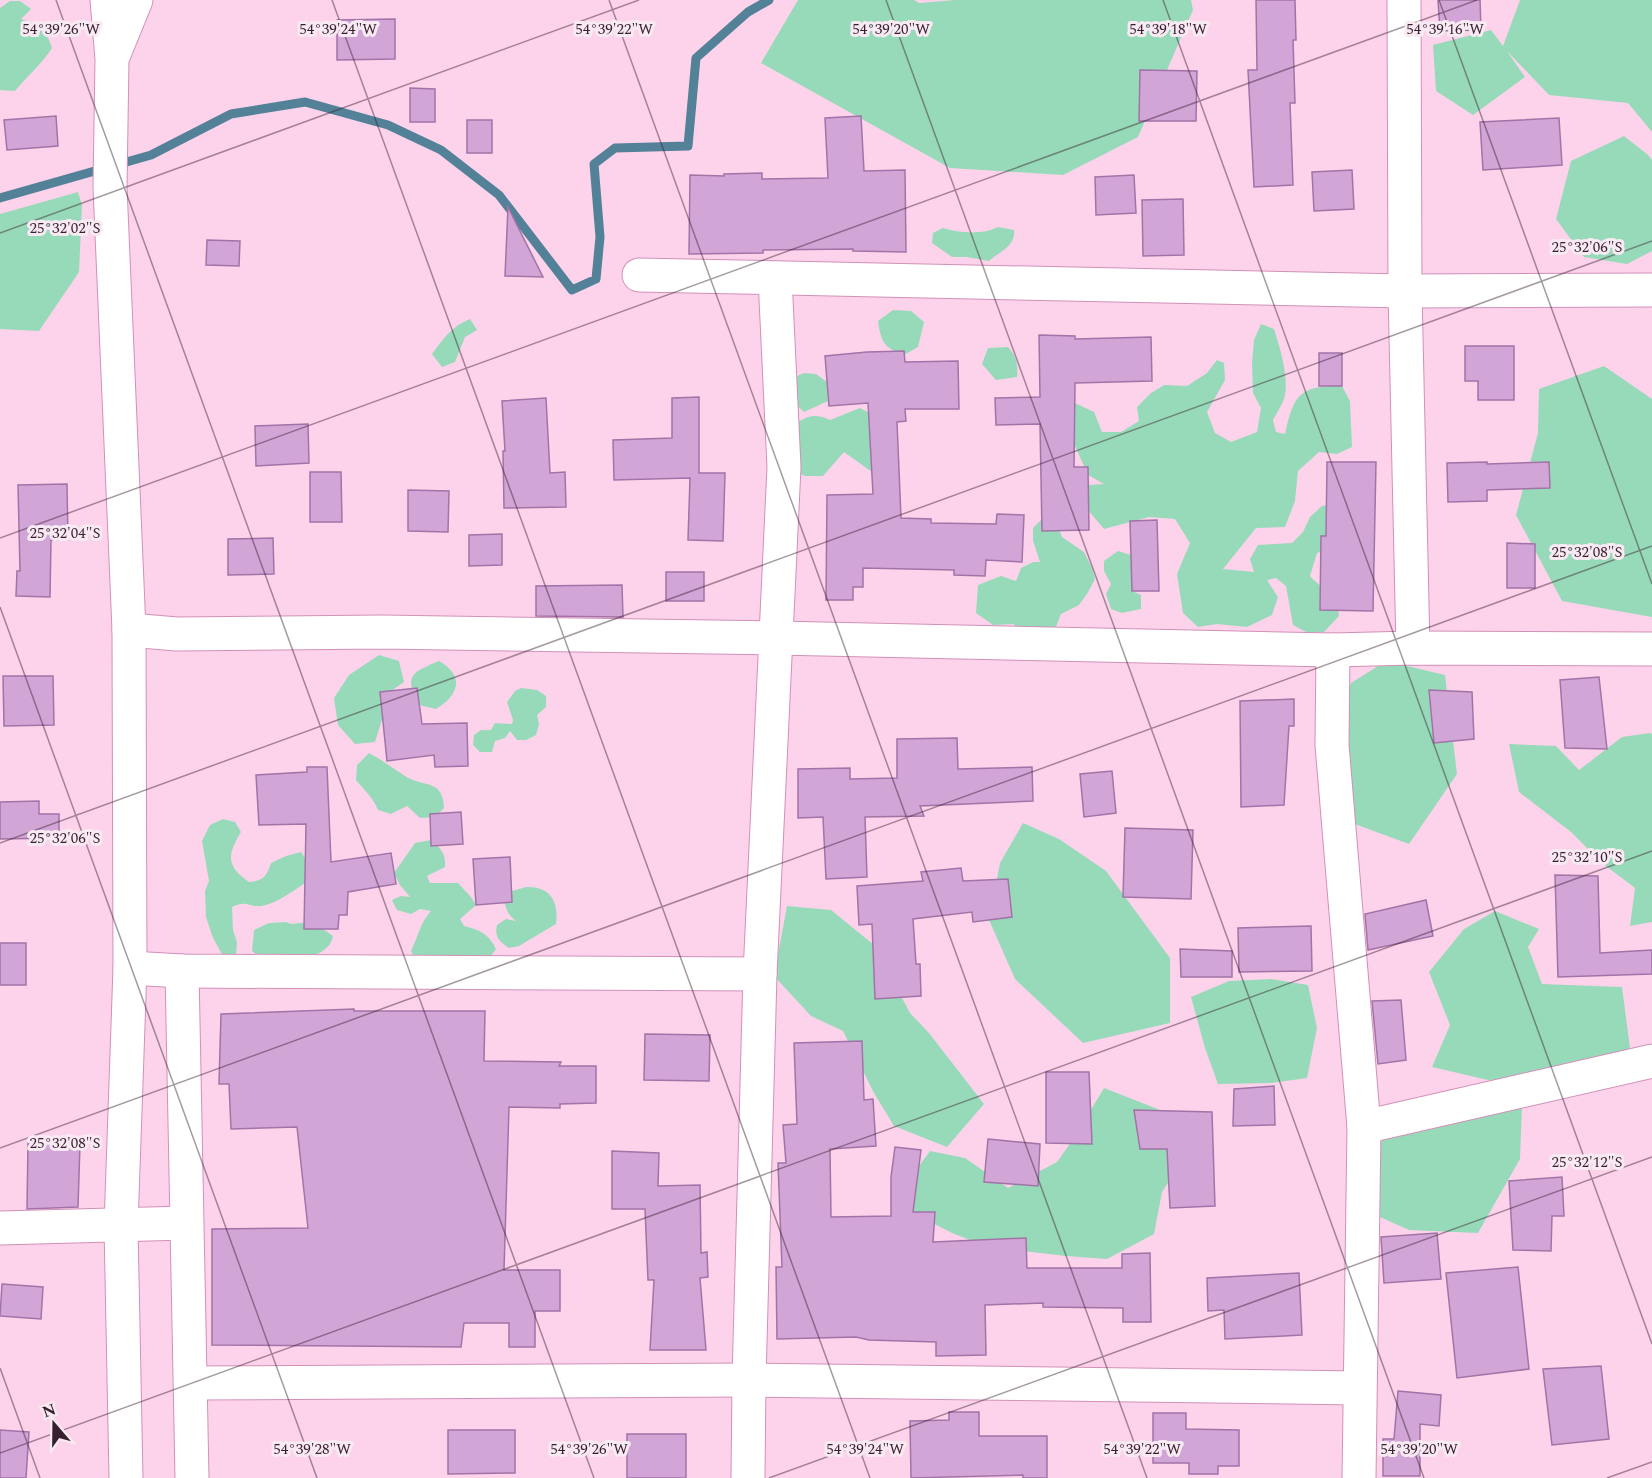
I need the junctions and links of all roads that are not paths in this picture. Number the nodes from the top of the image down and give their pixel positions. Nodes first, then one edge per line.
1 (107, 0) edge
2 (136, 0) edge
3 (1404, 0) edge
4 (112, 58) junction
5 (639, 275) dead end
6 (775, 278) junction
7 (1652, 290) edge
8 (1405, 291) junction
9 (129, 630) junction
10 (776, 638) junction
11 (1413, 648) junction
12 (1652, 649) edge
13 (1333, 650) junction
14 (130, 968) junction
15 (182, 971) junction
16 (760, 974) junction
17 (1652, 1061) edge
18 (1364, 1127) junction
19 (186, 1223) junction
20 (121, 1226) junction
21 (0, 1228) edge
22 (749, 1380) junction
23 (191, 1383) junction
24 (1359, 1388) junction
25 (126, 1478) edge
26 (192, 1478) edge
27 (748, 1478) edge
28 (1359, 1478) edge

1 - 4 street
2 - 4 street
3 - 8 street
4 - 9 street
5 - 6 street
6 - 8 street
6 - 10 street
7 - 8 street
8 - 11 street
9 - 10 street
9 - 14 street
10 - 13 street
10 - 16 street
11 - 12 street
11 - 13 street
13 - 18 street
14 - 15 street
14 - 20 street
15 - 16 street
15 - 19 street
16 - 22 street
17 - 18 street
18 - 24 street
19 - 20 street
19 - 23 street
20 - 21 street
20 - 25 street
22 - 23 street
22 - 24 street
22 - 27 street
23 - 26 street
24 - 28 street

